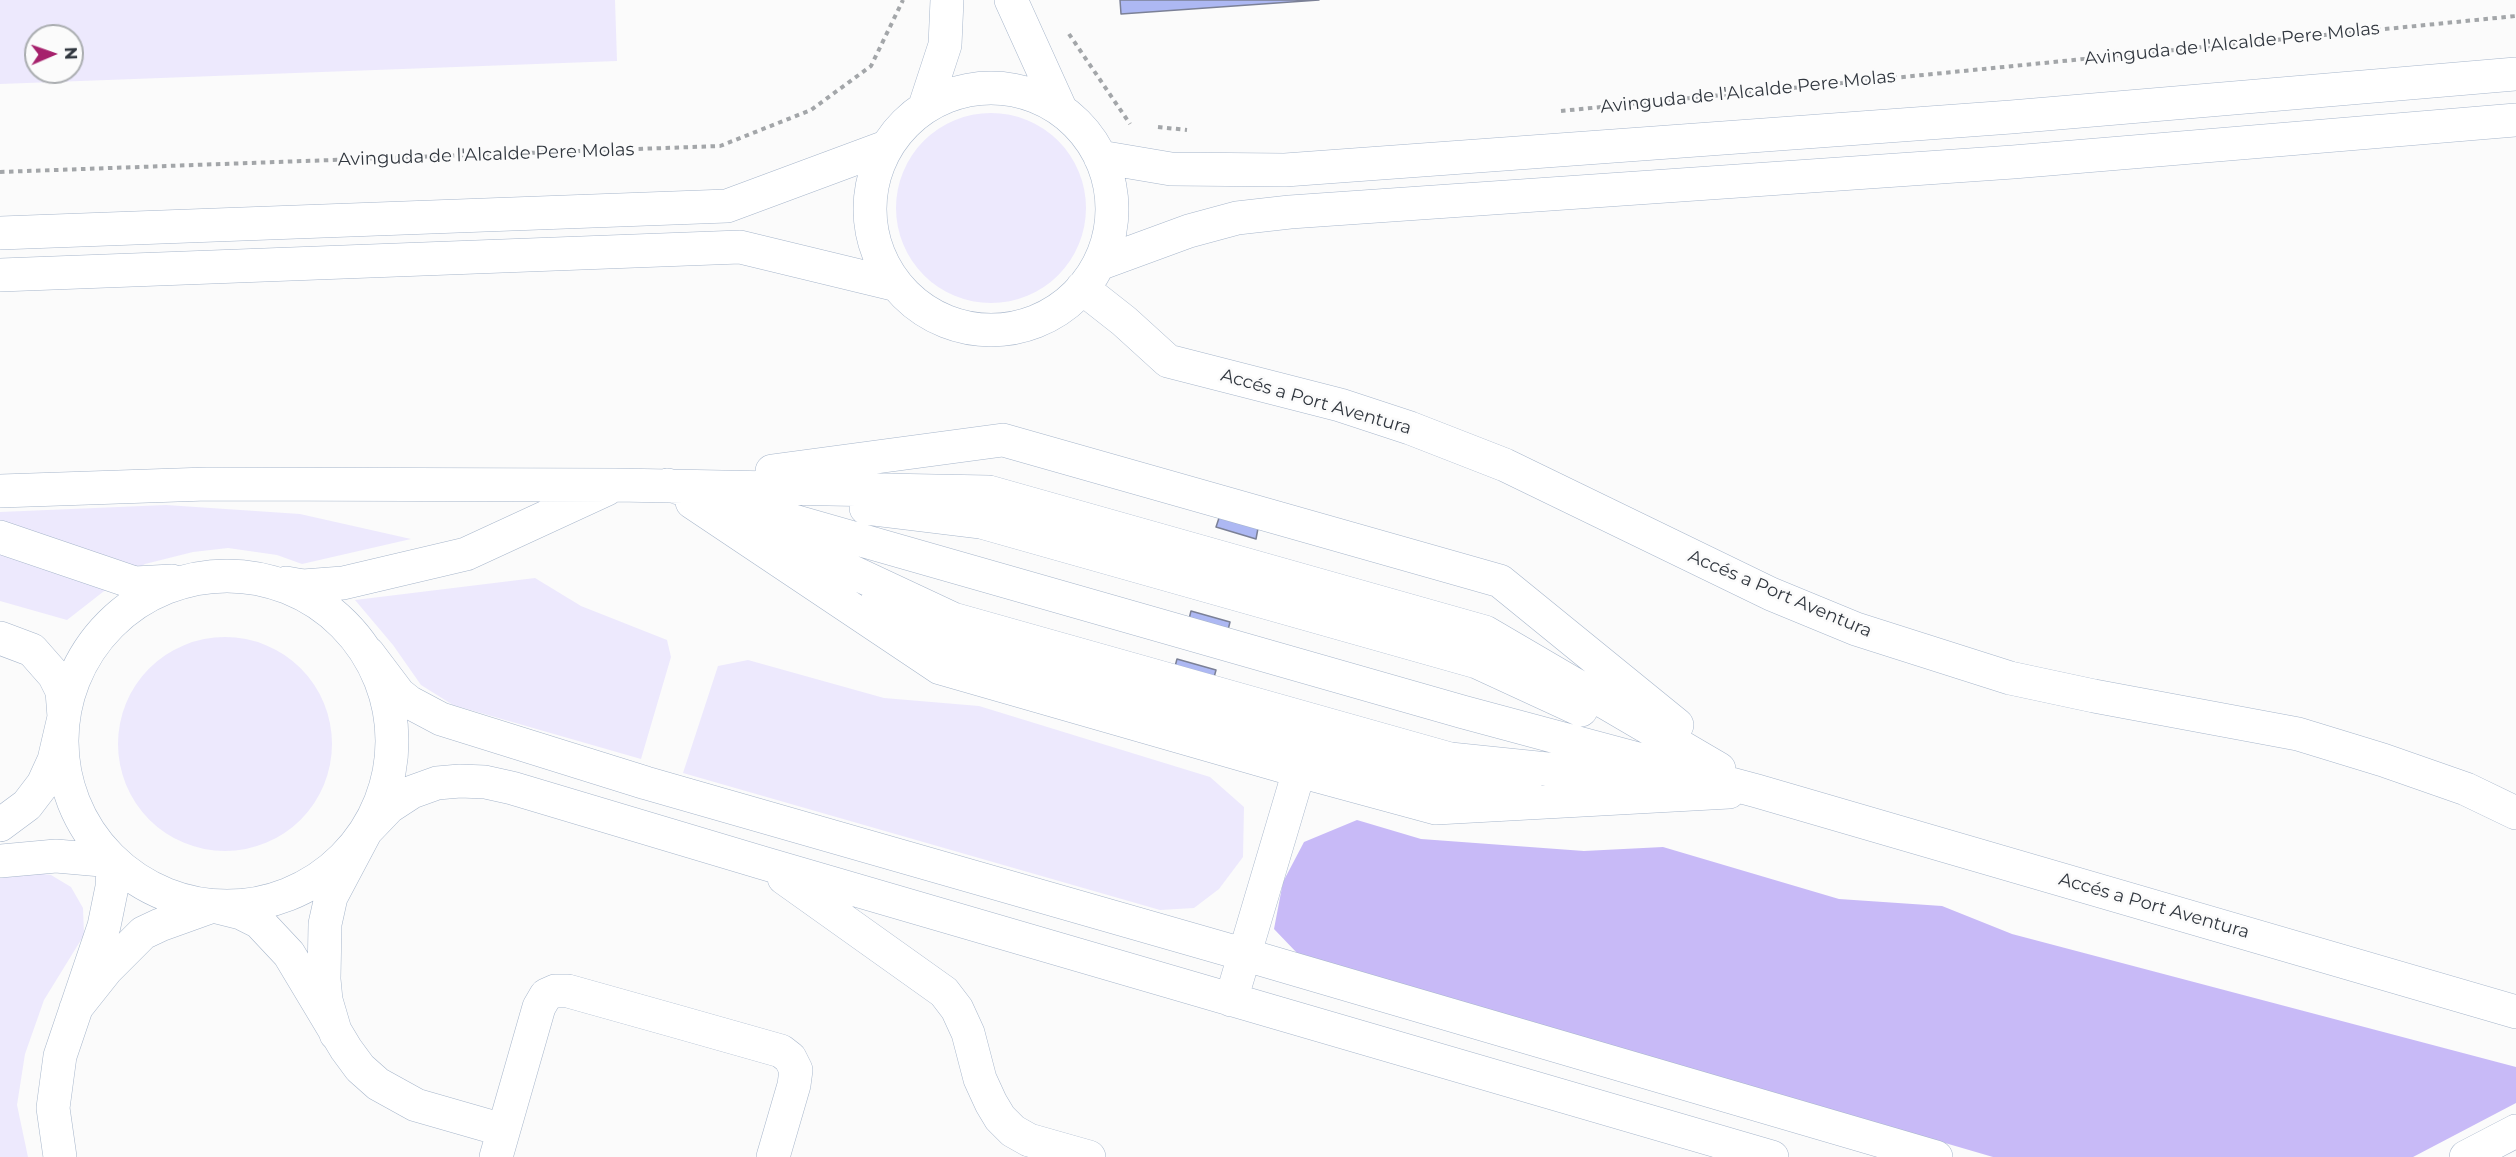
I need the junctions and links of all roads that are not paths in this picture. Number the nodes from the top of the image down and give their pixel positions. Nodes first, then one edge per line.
1 (947, 0) edge
2 (1011, 0) edge
3 (2516, 74) edge
4 (925, 106) junction
5 (1060, 108) junction
6 (2516, 120) edge
7 (886, 147) junction
8 (1100, 157) junction
9 (0, 233) edge
10 (0, 275) edge
11 (1091, 276) junction
12 (897, 285) junction
13 (616, 485) junction
14 (668, 485) junction
15 (0, 491) edge
16 (0, 537) edge
17 (250, 576) junction
18 (198, 577) junction
19 (0, 638) edge
20 (368, 653) junction
21 (63, 717) junction
22 (1299, 771) junction
23 (1757, 791) junction
24 (2516, 813) edge
25 (0, 825) edge
26 (366, 831) junction
27 (0, 861) edge
28 (113, 861) junction
29 (763, 863) junction
30 (213, 906) junction
31 (1245, 955) junction
32 (1231, 1000) junction
33 (76, 1008) junction
34 (2516, 1012) edge
35 (336, 1034) junction
36 (2516, 1131) edge
37 (500, 1143) edge
38 (60, 1157) edge
39 (773, 1157) edge
40 (1089, 1157) edge
41 (1772, 1157) edge
42 (1936, 1157) edge
43 (2466, 1157) edge
44 (2488, 1157) edge

1 - 4 street
2 - 5 street
3 - 8 street
4 - 5 street
4 - 7 street
5 - 8 street
6 - 11 street
7 - 9 street
7 - 12 street
8 - 11 street
10 - 12 street
11 - 12 street
11 - 24 street, Accés a Port Aventura
13 - 14 street
13 - 15 street
13 - 17 street
14 - 22 street
14 - 23 street
14 - 23 street
14 - 23 street
14 - 23 street
16 - 18 street
17 - 18 street
17 - 20 street
18 - 21 street
19 - 21 street
20 - 26 street
20 - 31 street
21 - 25 street
21 - 28 street
22 - 23 street
22 - 31 street
23 - 34 street, Accés a Port Aventura
26 - 29 street
26 - 30 street
26 - 35 street
27 - 28 street
28 - 30 street
28 - 33 street
29 - 32 street
29 - 40 street
30 - 33 street
30 - 35 street
31 - 32 street
31 - 42 street
32 - 41 street
33 - 38 street
35 - 37 street
36 - 43 street
36 - 44 street
37 - 39 street

